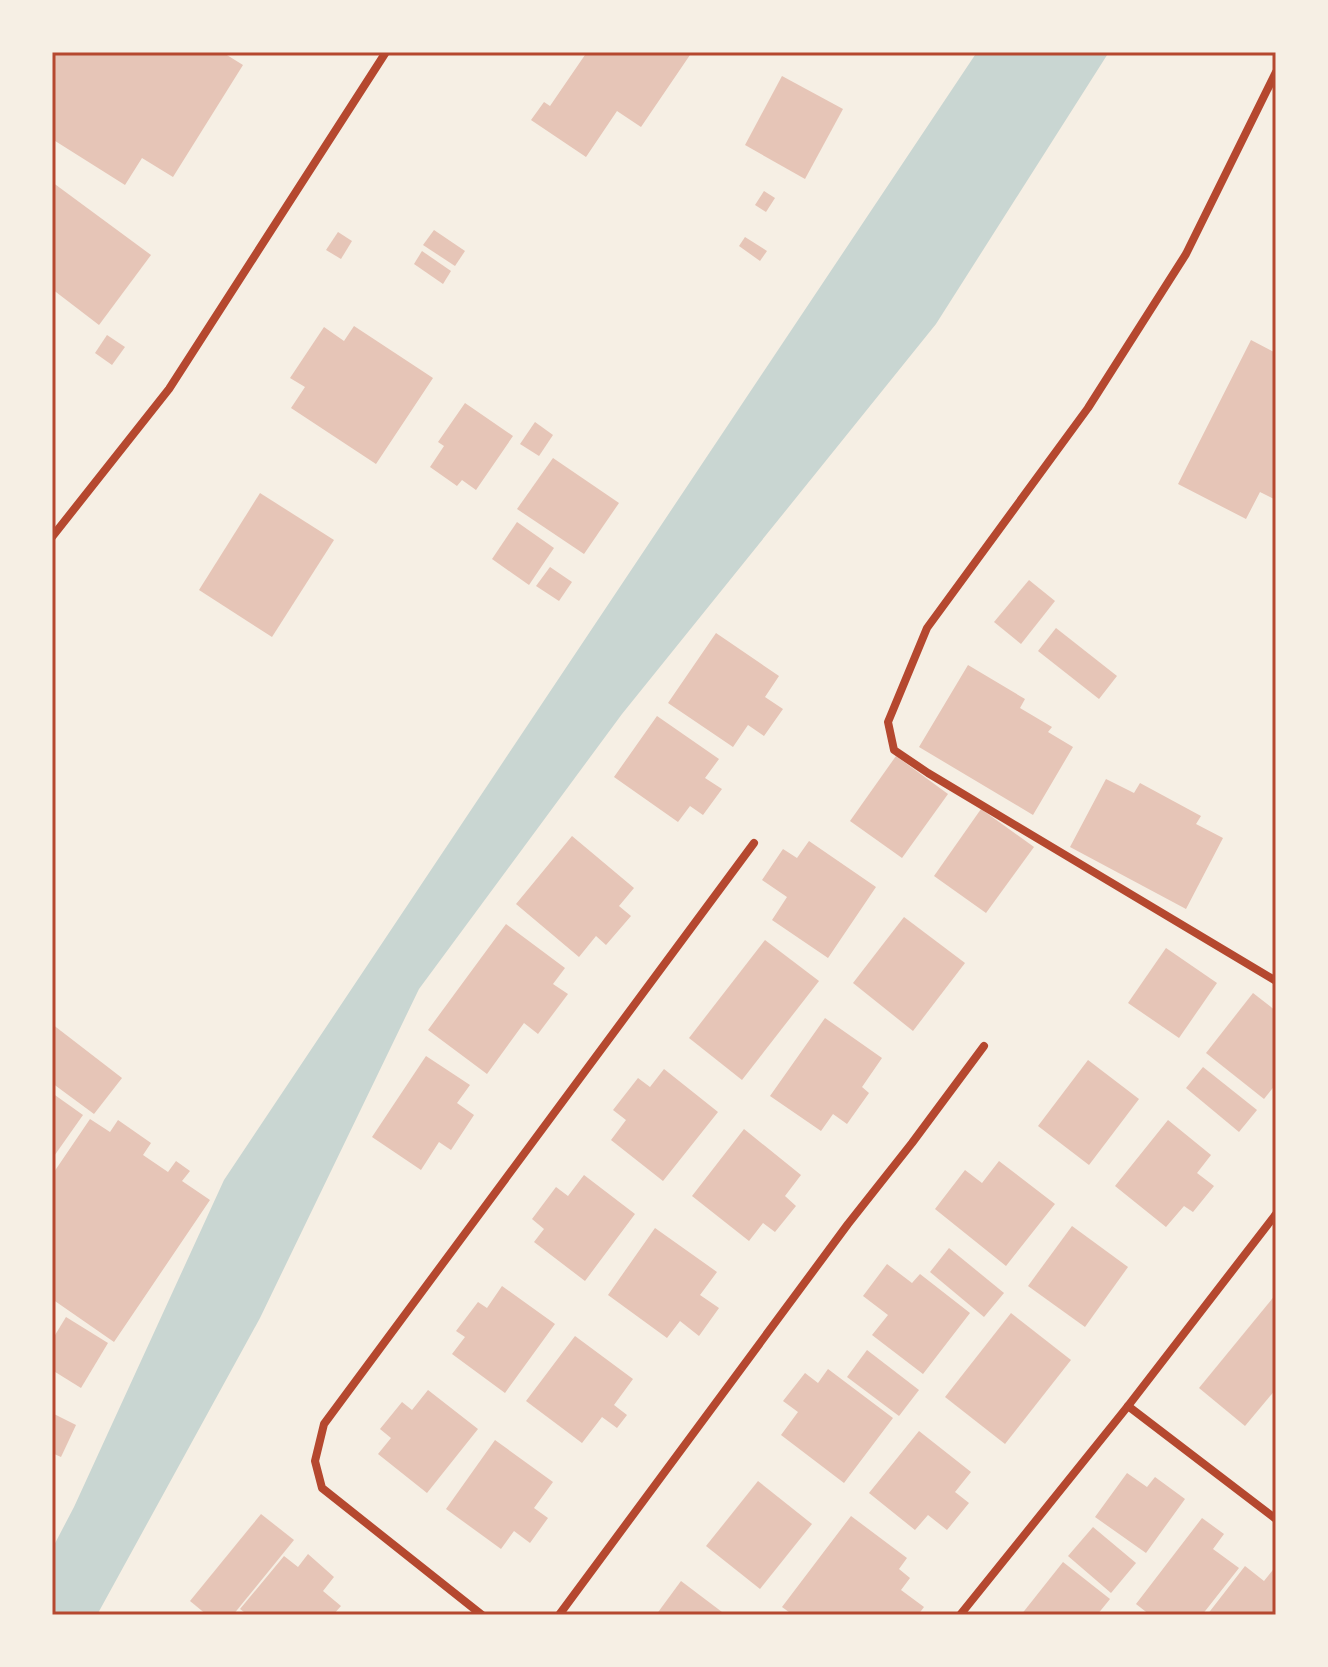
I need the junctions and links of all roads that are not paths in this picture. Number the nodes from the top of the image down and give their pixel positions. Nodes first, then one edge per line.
1 (386, 52) edge
2 (1276, 72) edge
3 (52, 537) edge
4 (754, 843) dead end
5 (1276, 981) edge
6 (984, 1046) dead end
7 (1276, 1214) edge
8 (1128, 1406) junction
9 (1276, 1519) edge
10 (482, 1615) edge
11 (559, 1615) edge
12 (960, 1615) edge

1 - 3 street
2 - 5 street
4 - 10 street
6 - 11 street
7 - 8 street
8 - 9 street
8 - 12 street

